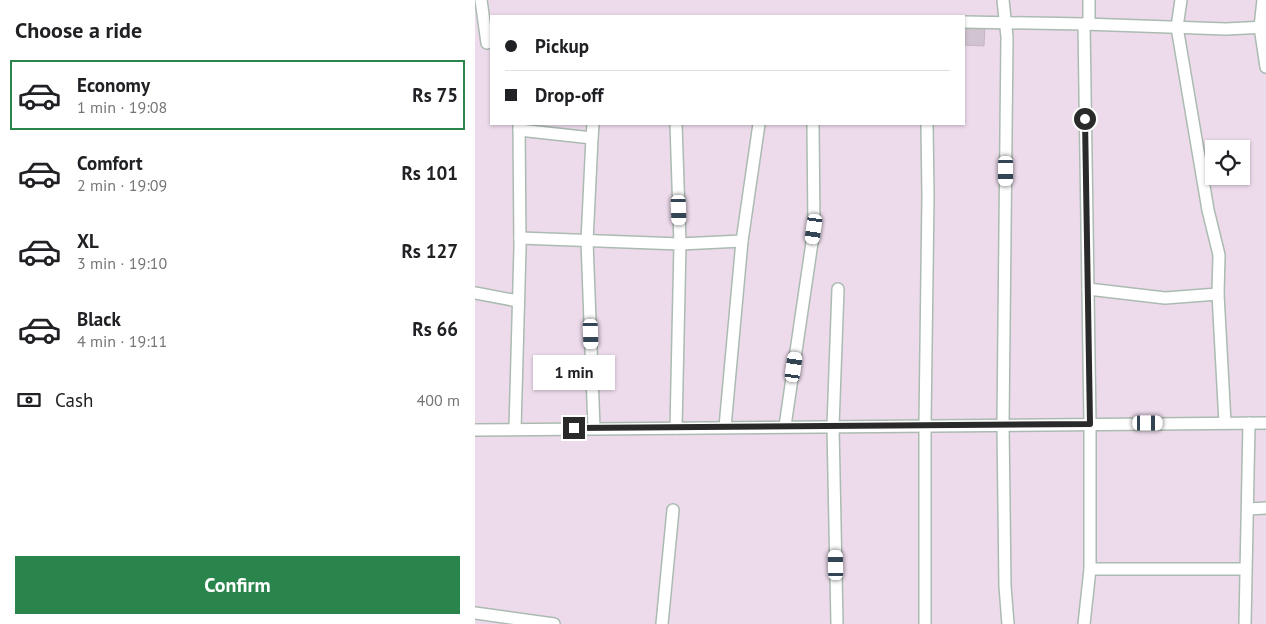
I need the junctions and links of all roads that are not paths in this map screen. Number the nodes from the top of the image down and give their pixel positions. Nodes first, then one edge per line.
1 (481, 0) edge
2 (1003, 0) edge
3 (1089, 0) edge
4 (1181, 0) edge
5 (1263, 0) edge
6 (965, 22) edge
7 (1005, 23) junction
8 (1086, 24) junction
9 (1177, 27) junction
10 (1263, 27) edge
11 (489, 42) edge
12 (475, 46) edge
13 (1266, 67) edge
14 (593, 125) edge
15 (676, 125) edge
16 (759, 125) edge
17 (813, 125) edge
18 (927, 125) edge
19 (519, 127) edge
20 (592, 138) junction
21 (520, 238) junction
22 (587, 240) junction
23 (742, 241) junction
24 (680, 244) junction
25 (838, 290) dead end
26 (1088, 290) junction
27 (475, 293) edge
28 (1218, 294) junction
29 (518, 301) junction
30 (1225, 423) junction
31 (1249, 423) junction
32 (1266, 423) edge
33 (1003, 424) junction
34 (1090, 424) junction
35 (925, 425) junction
36 (785, 426) junction
37 (833, 426) junction
38 (725, 427) junction
39 (594, 428) junction
40 (676, 428) junction
41 (515, 429) junction
42 (475, 430) edge
43 (1266, 508) edge
44 (1248, 509) junction
45 (673, 510) dead end
46 (1090, 569) junction
47 (1245, 570) junction
48 (475, 613) edge
49 (554, 624) edge
50 (663, 624) edge
51 (837, 624) edge
52 (925, 624) edge
53 (1008, 624) edge
54 (1084, 624) edge
55 (1245, 624) edge

1 - 11 street
2 - 7 street
3 - 8 street
4 - 9 street
5 - 10 street
6 - 7 street
7 - 8 street
7 - 33 street
8 - 9 street
8 - 26 street
9 - 10 street
9 - 28 street
10 - 13 street
11 - 12 street
14 - 20 street
15 - 24 street
16 - 23 street
17 - 36 street
18 - 35 street
19 - 20 street
19 - 21 street
20 - 22 street
21 - 22 street
21 - 29 street
22 - 24 street
22 - 39 street
23 - 24 street
23 - 38 street
24 - 40 street
25 - 37 street
26 - 28 street
26 - 34 street
27 - 29 street
28 - 30 street
29 - 41 street
30 - 31 street
30 - 34 street
31 - 32 street
31 - 44 street
33 - 34 street
33 - 35 street
33 - 53 street
34 - 46 street
35 - 37 street
35 - 52 street
36 - 37 street
36 - 38 street
37 - 51 street
38 - 40 street
39 - 40 street
39 - 41 street
41 - 42 street
43 - 44 street
44 - 47 street
45 - 50 street
46 - 47 street
46 - 54 street
47 - 55 street
48 - 49 street

